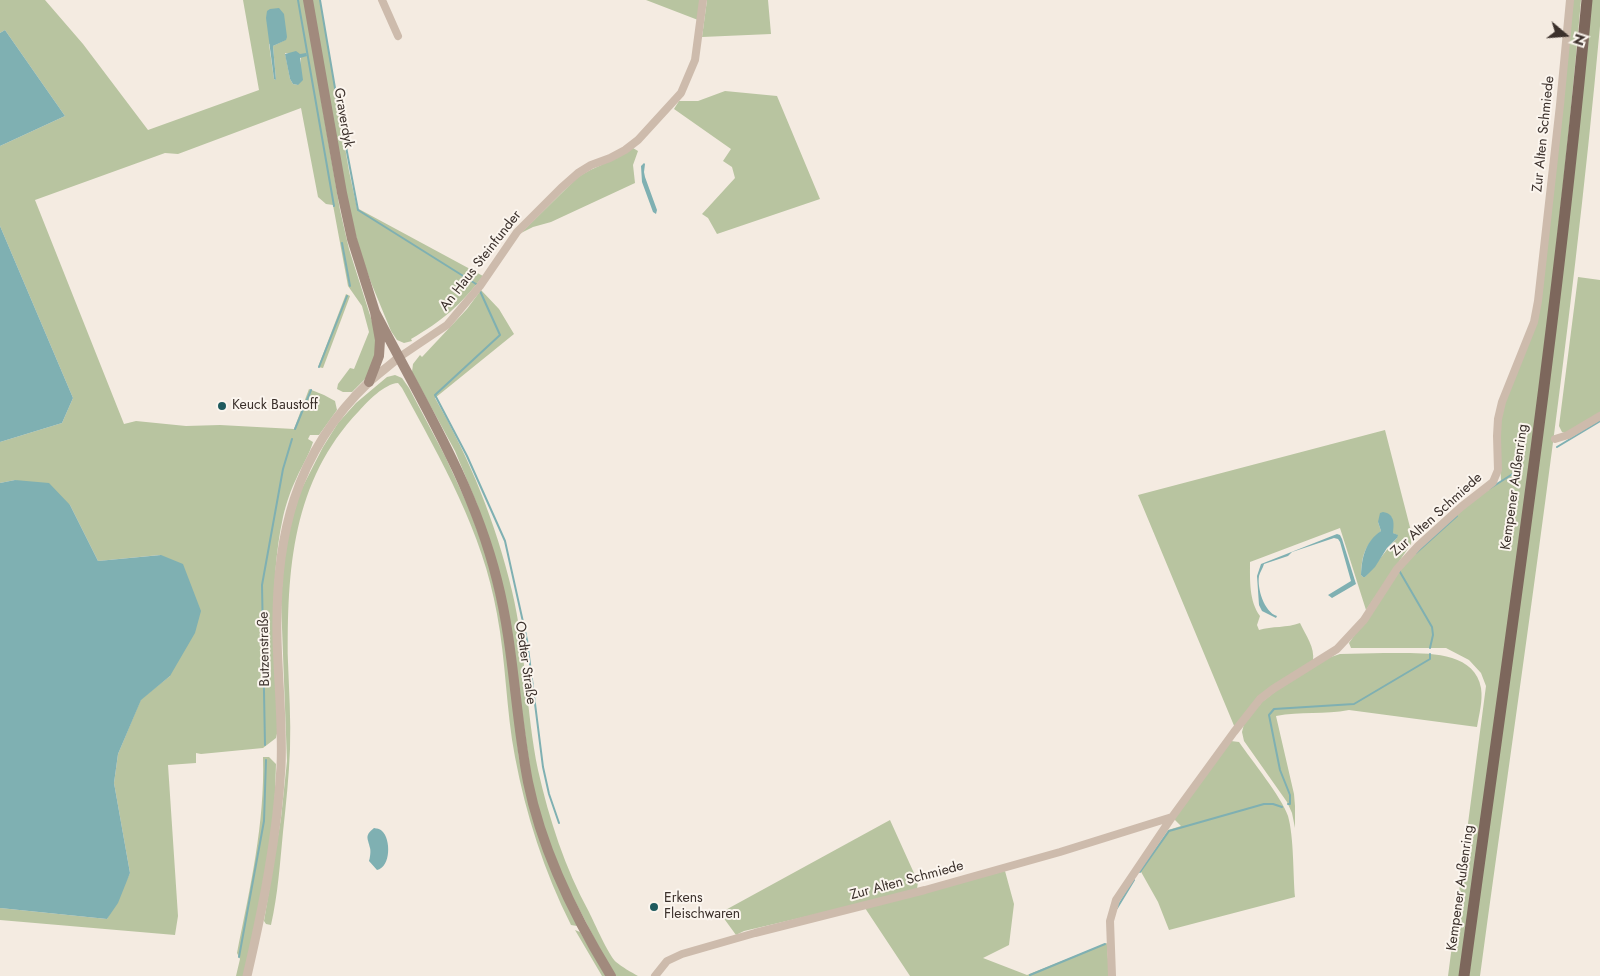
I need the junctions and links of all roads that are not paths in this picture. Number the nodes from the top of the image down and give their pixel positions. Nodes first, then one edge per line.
1 (308, 0) edge
2 (382, 0) edge
3 (703, 0) edge
4 (1570, 0) edge
5 (1587, 0) edge
6 (398, 36) dead end
7 (375, 312) junction
8 (403, 356) junction
9 (369, 382) junction
10 (1600, 416) edge
11 (1555, 439) dead end
12 (1172, 818) junction
13 (247, 976) edge
14 (610, 976) edge
15 (655, 976) edge
16 (1112, 976) edge
17 (1464, 976) edge

1 - 7 main road, Graverdyk
2 - 6 street
3 - 8 street, An Haus Steinfunder
4 - 12 street, Zur Alten Schmiede
5 - 17 main road, Kempener Außenring
7 - 8 main road
7 - 9 main road
8 - 9 street, Butzenstraße
8 - 14 main road, Oedter Straße
9 - 13 street, Butzenstraße
10 - 11 street
12 - 15 street, Zur Alten Schmiede
12 - 16 street, Zur Alten Schmiede

